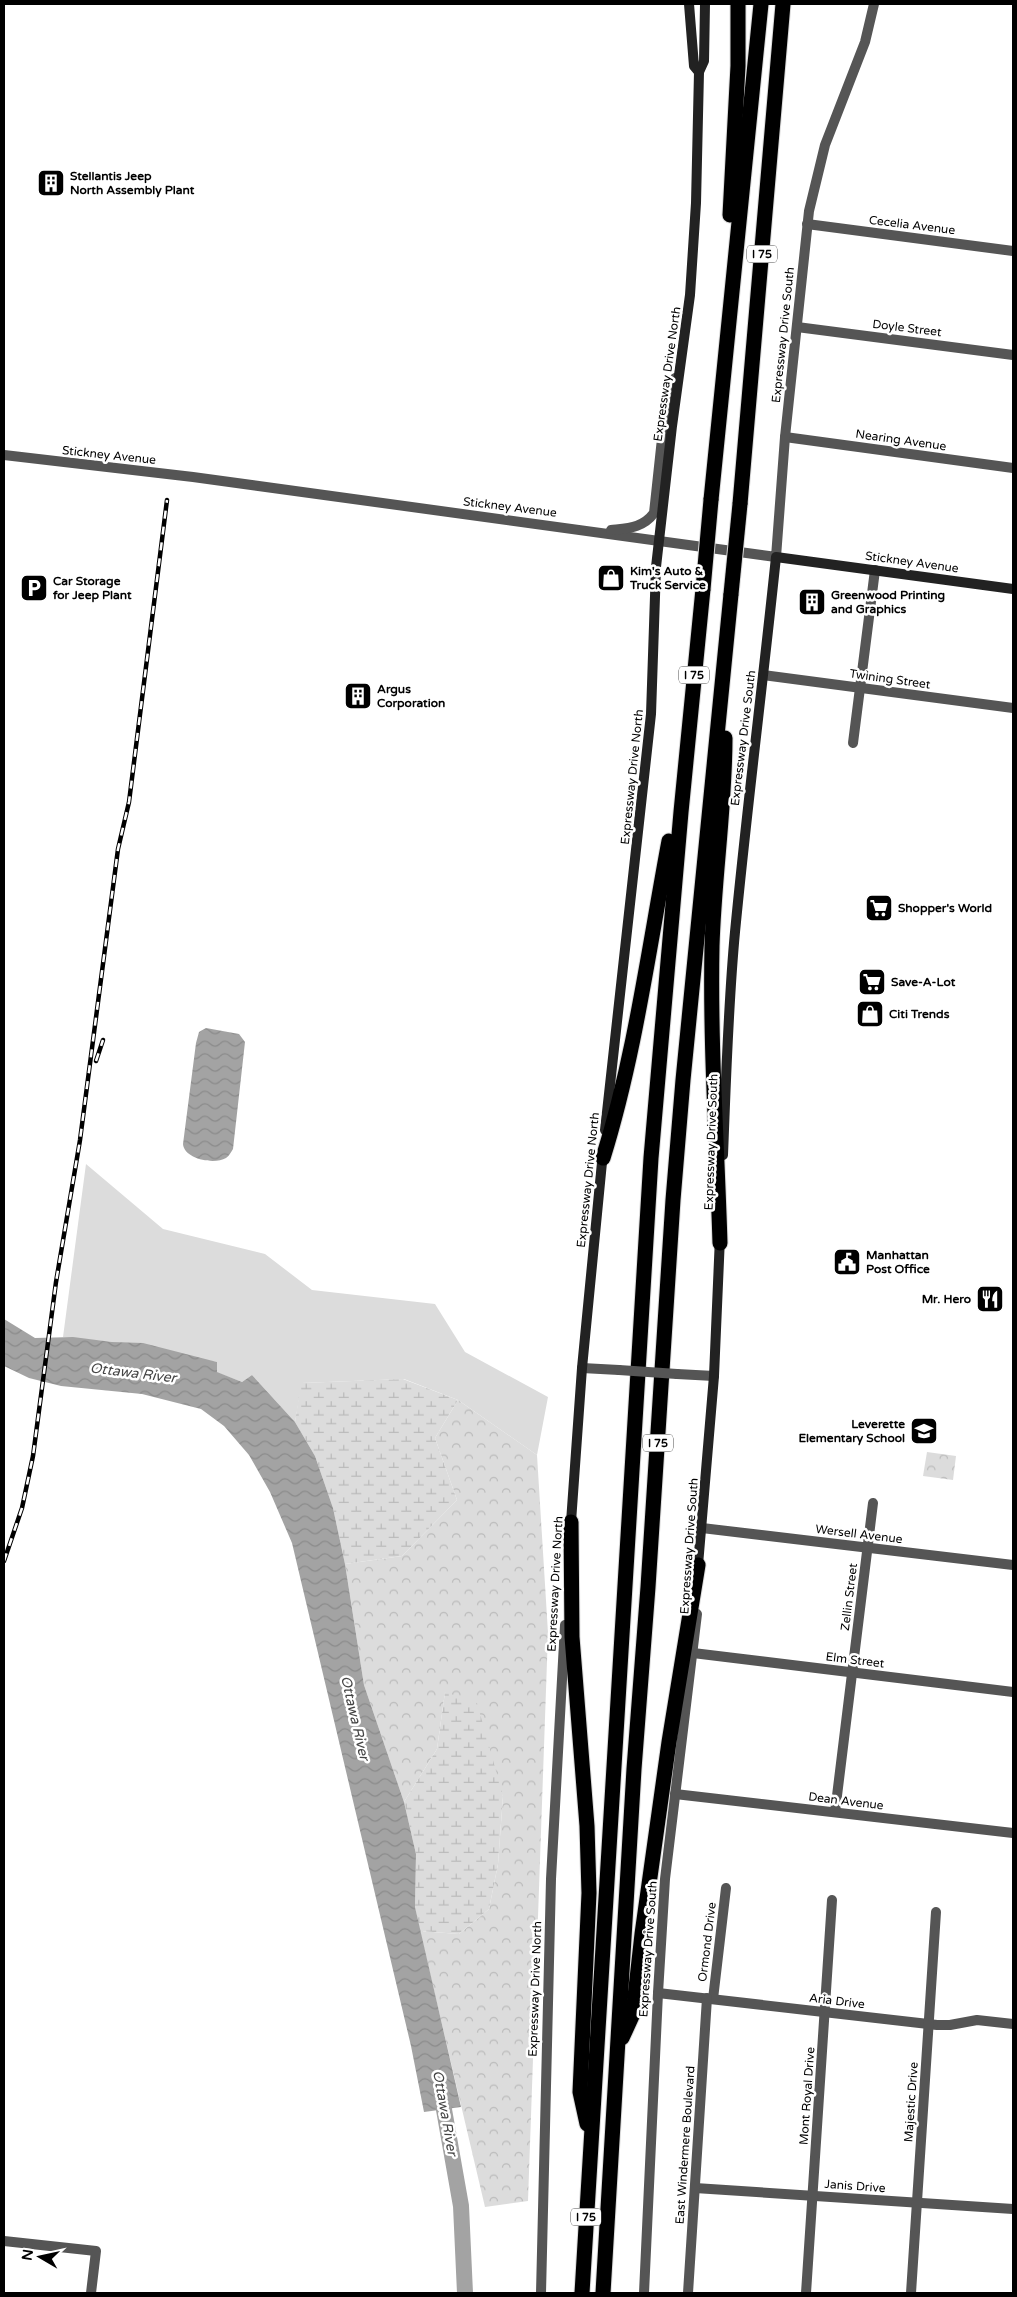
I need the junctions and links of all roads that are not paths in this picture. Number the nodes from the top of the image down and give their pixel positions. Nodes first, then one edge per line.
1 (689, 4) edge
2 (698, 4) edge
3 (705, 4) edge
4 (740, 4) edge
5 (761, 4) edge
6 (783, 4) edge
7 (874, 4) edge
8 (704, 48) junction
9 (699, 72) junction
10 (807, 224) junction
11 (1013, 251) edge
12 (797, 327) junction
13 (685, 338) junction
14 (1013, 355) edge
15 (724, 369) junction
16 (785, 437) junction
17 (4, 455) edge
18 (1013, 468) edge
19 (598, 531) junction
20 (660, 540) junction
21 (776, 556) junction
22 (875, 570) junction
23 (1013, 589) edge
24 (731, 594) junction
25 (763, 675) junction
26 (860, 688) junction
27 (1013, 708) edge
28 (854, 744) dead end
29 (686, 762) junction
30 (603, 1158) junction
31 (720, 1243) junction
32 (582, 1368) junction
33 (714, 1376) junction
34 (873, 1503) dead end
35 (571, 1522) junction
36 (702, 1528) junction
37 (868, 1547) junction
38 (698, 1565) junction
39 (1013, 1565) edge
40 (693, 1653) junction
41 (853, 1672) junction
42 (1013, 1692) edge
43 (675, 1794) junction
44 (836, 1812) junction
45 (1013, 1833) edge
46 (726, 1888) dead end
47 (832, 1900) dead end
48 (936, 1912) dead end
49 (658, 1993) junction
50 (710, 1999) junction
51 (825, 2012) junction
52 (928, 2024) junction
53 (1013, 2024) edge
54 (618, 2046) junction
55 (590, 2141) junction
56 (695, 2188) junction
57 (812, 2196) junction
58 (917, 2202) junction
59 (1013, 2208) edge
60 (4, 2241) edge
61 (92, 2293) edge
62 (541, 2293) edge
63 (582, 2293) edge
64 (603, 2293) edge
65 (644, 2293) edge
66 (688, 2293) edge
67 (806, 2293) edge
68 (911, 2293) edge

1 - 9 main road, Expressway Drive North
2 - 8 main road
3 - 8 main road, Expressway Drive North
4 - 15 highway
5 - 15 highway, I 75
6 - 24 highway, I 75, bridge
7 - 10 street, Expressway Drive South
8 - 9 main road, Expressway Drive North
9 - 13 main road, Expressway Drive North
10 - 11 street, Cecelia Avenue
10 - 12 street, Expressway Drive South
12 - 14 street, Doyle Street
12 - 16 street, Expressway Drive South
13 - 19 street
13 - 20 main road, Expressway Drive North
15 - 29 highway, I 75, bridge
16 - 18 street, Nearing Avenue
16 - 21 street, Expressway Drive South
17 - 19 street, Stickney Avenue
19 - 20 street, Stickney Avenue
20 - 21 street, Stickney Avenue
20 - 30 main road, Expressway Drive North
21 - 22 main road, Stickney Avenue
21 - 25 main road, Expressway Drive South
22 - 23 main road, Stickney Avenue
22 - 26 street
24 - 31 highway
24 - 54 highway, I 75
25 - 26 street, Twining Street
25 - 31 main road, Expressway Drive South
26 - 27 street, Twining Street
26 - 28 street
29 - 30 highway
29 - 55 highway, I 75
30 - 32 main road, Expressway Drive North
31 - 33 main road, Expressway Drive South
32 - 33 street, bridge
32 - 35 main road, Expressway Drive North
33 - 36 main road, Expressway Drive South
34 - 37 street, Zellin Street
35 - 55 highway
35 - 62 street, Expressway Drive North
36 - 37 street, Wersell Avenue
36 - 38 main road, Expressway Drive South
37 - 39 street, Wersell Avenue
37 - 41 street, Zellin Street
38 - 40 street, Expressway Drive South
38 - 54 highway
40 - 41 street, Elm Street
40 - 43 street, Expressway Drive South
41 - 42 street, Elm Street
41 - 44 street, Zellin Street
43 - 44 street, Dean Avenue
43 - 49 street, Expressway Drive South
44 - 45 street, Dean Avenue
46 - 50 street, Ormond Drive
47 - 51 street, Mont Royal Drive
48 - 52 street, Majestic Drive
49 - 50 street, Aria Drive
49 - 65 street, Expressway Drive South
50 - 51 street, Aria Drive
50 - 56 street, East Windermere Boulevard
51 - 52 street, Aria Drive
51 - 57 street, Mont Royal Drive
52 - 53 street, Aria Drive
52 - 58 street, Majestic Drive
54 - 64 highway, I 75
55 - 63 highway, I 75
56 - 57 street, Janis Drive
56 - 66 street, East Windermere Boulevard
57 - 58 street, Janis Drive
57 - 67 street, Mont Royal Drive
58 - 59 street, Janis Drive
58 - 68 street, Majestic Drive
60 - 61 street

